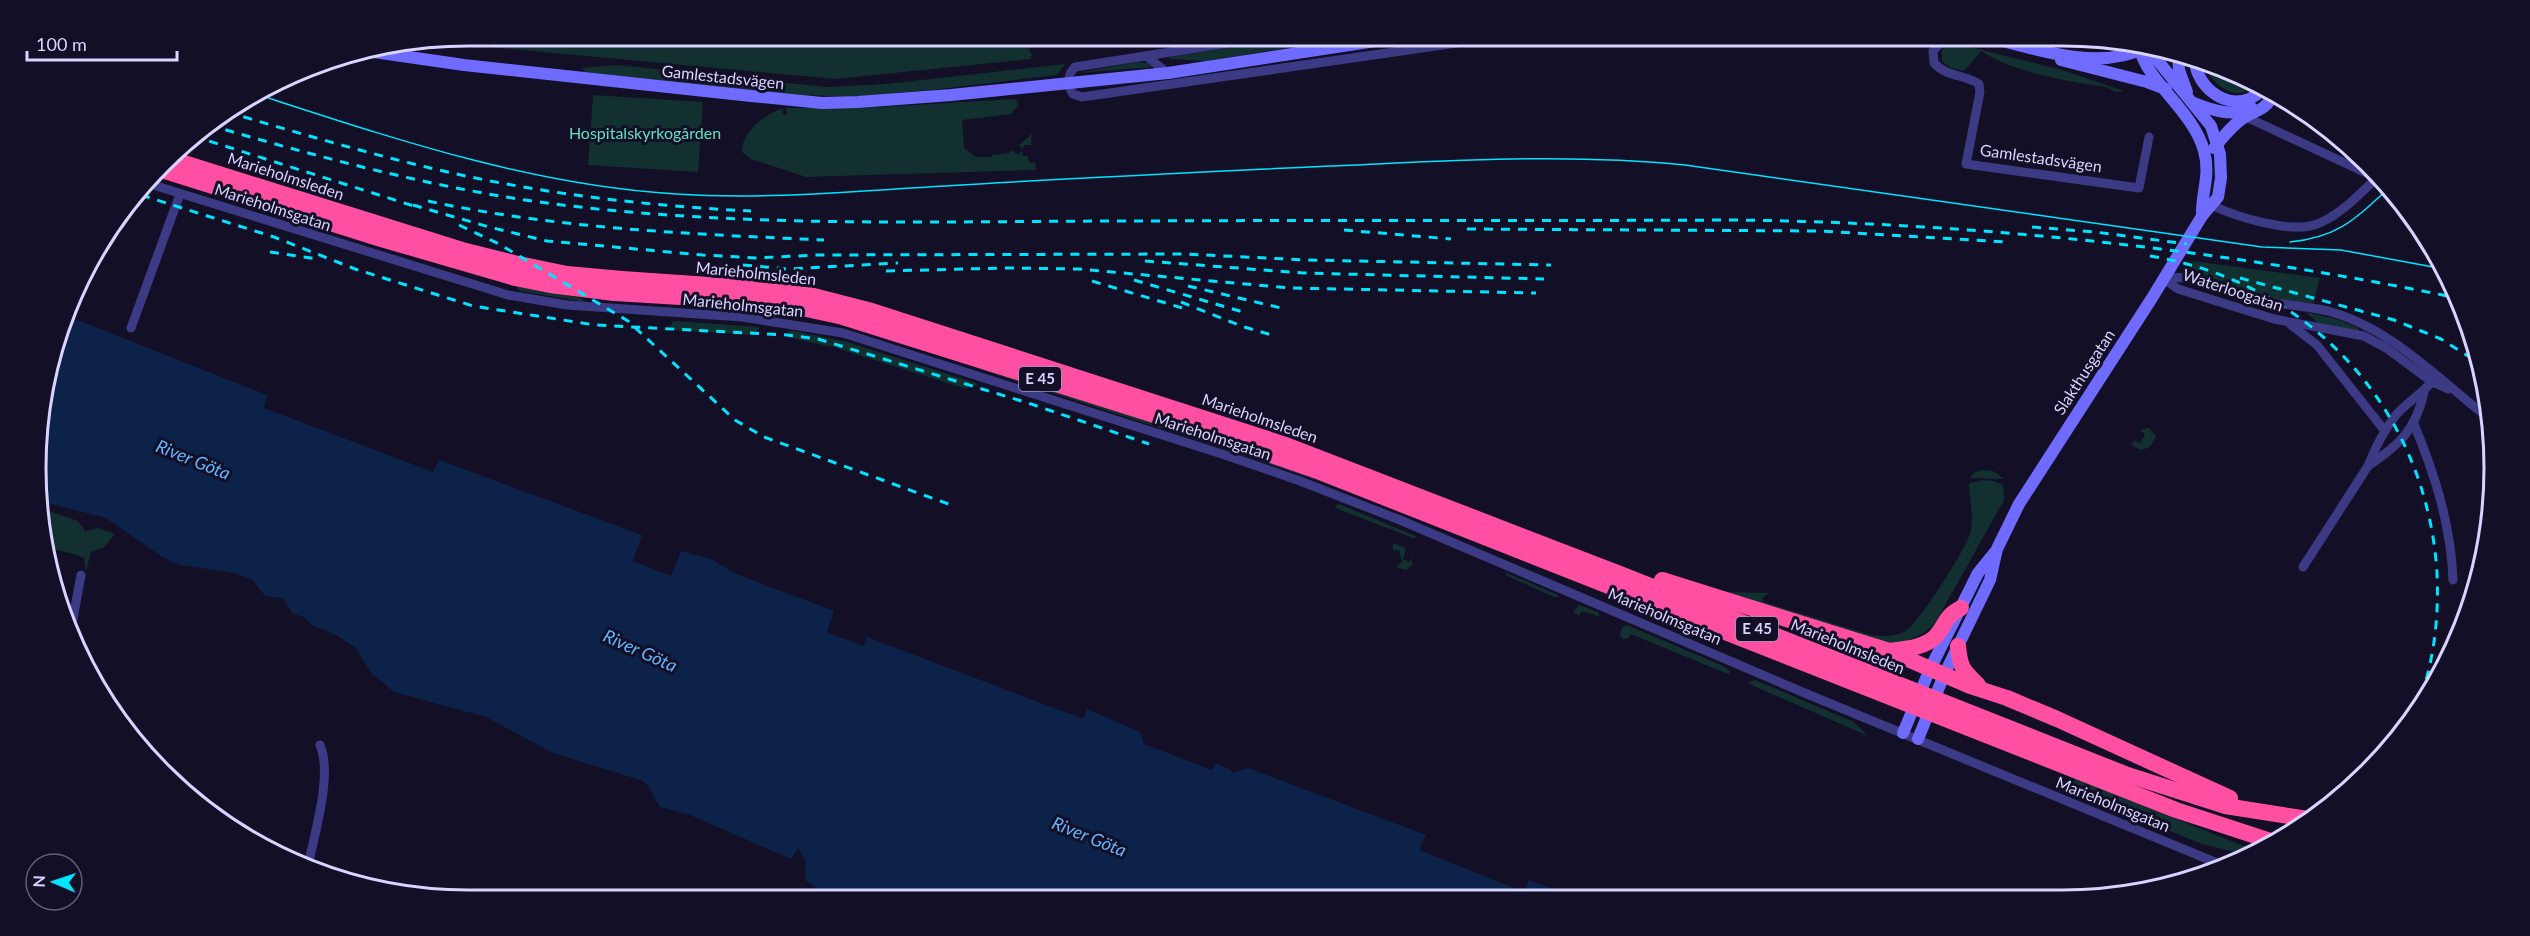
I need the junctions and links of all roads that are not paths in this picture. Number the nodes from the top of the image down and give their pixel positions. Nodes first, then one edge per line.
1 (1210, 46) edge
2 (1343, 46) edge
3 (1436, 46) edge
4 (1934, 46) edge
5 (2025, 46) joint
6 (2127, 52) edge
7 (393, 54) edge
8 (2142, 55) edge
9 (1146, 56) junction
10 (2153, 57) edge
11 (2179, 63) edge
12 (2196, 69) edge
13 (1168, 73) junction
14 (1068, 84) junction
15 (2167, 90) junction
16 (2257, 94) edge
17 (2264, 98) edge
18 (2269, 101) edge
19 (2193, 102) junction
20 (2240, 115) junction
21 (2149, 137) dead end
22 (2217, 144) junction
23 (179, 161) edge
24 (2208, 167) junction
25 (2358, 168) edge
26 (168, 172) edge
27 (2372, 182) edge
28 (155, 186) edge
29 (180, 194) junction
30 (2213, 206) junction
31 (2202, 216) junction
32 (2164, 279) junction
33 (2289, 323) junction
34 (131, 328) dead end
35 (2434, 379) junction
36 (2424, 392) junction
37 (2480, 411) edge
38 (2414, 424) junction
39 (2385, 432) junction
40 (2368, 466) junction
41 (1997, 549) junction
42 (2303, 567) dead end
43 (1620, 574) junction
44 (81, 575) dead end
45 (2453, 580) dead end
46 (1961, 608) junction
47 (74, 615) edge
48 (1958, 646) junction
49 (1888, 651) junction
50 (1937, 672) junction
51 (1981, 688) junction
52 (1893, 690) junction
53 (1944, 711) junction
54 (1903, 733) junction
55 (1918, 739) junction
56 (320, 745) dead end
57 (2272, 814) junction
58 (2297, 817) edge
59 (2263, 838) edge
60 (310, 858) edge
61 (2212, 861) edge

1 - 9 street
2 - 13 main road, Gamlestadsvägen
3 - 14 street
4 - 21 street, Gamlestadsvägen
5 - 6 main road
5 - 15 main road
7 - 14 main road, Gamlestadsvägen
8 - 15 main road, Slakthusgatan
9 - 13 street
9 - 14 street
10 - 19 main road
11 - 19 main road
12 - 16 main road
13 - 14 main road, Gamlestadsvägen
15 - 24 main road, Slakthusgatan
17 - 20 main road
18 - 20 main road
19 - 20 main road
19 - 22 main road
20 - 22 main road
20 - 25 street
22 - 24 main road
22 - 30 main road
23 - 43 highway, Marieholmsleden / E 45
24 - 31 main road, Slakthusgatan
26 - 52 highway, Marieholmsleden / E 45
27 - 30 street
28 - 29 street, Marieholmsgatan
29 - 34 street
29 - 54 street, Marieholmsgatan
30 - 31 main road, Slakthusgatan
31 - 32 main road, Slakthusgatan
32 - 33 street, Waterloogatan
32 - 35 street, Waterloogatan
32 - 41 main road, Slakthusgatan
33 - 35 street, Waterloogatan
33 - 39 street
35 - 36 street
35 - 37 street, Waterloogatan
36 - 38 street
36 - 39 street
38 - 40 street
38 - 45 street
39 - 40 street
40 - 42 street
41 - 46 main road, Slakthusgatan
41 - 48 main road, Slakthusgatan
43 - 49 highway
43 - 52 highway, Marieholmsleden / E 45
44 - 47 street
46 - 49 highway
46 - 50 main road, Slakthusgatan
48 - 50 main road, Slakthusgatan
48 - 51 highway
49 - 50 highway
50 - 51 highway
50 - 54 main road, Slakthusgatan
50 - 55 main road, Slakthusgatan
51 - 57 highway
52 - 53 highway, Marieholmsleden / E 45
53 - 57 highway, Marieholmsleden / E 45
53 - 59 highway, Marieholmsleden / E 45
54 - 55 street, Marieholmsgatan
55 - 61 street, Marieholmsgatan
56 - 60 street
57 - 58 highway, Marieholmsleden / E 45

